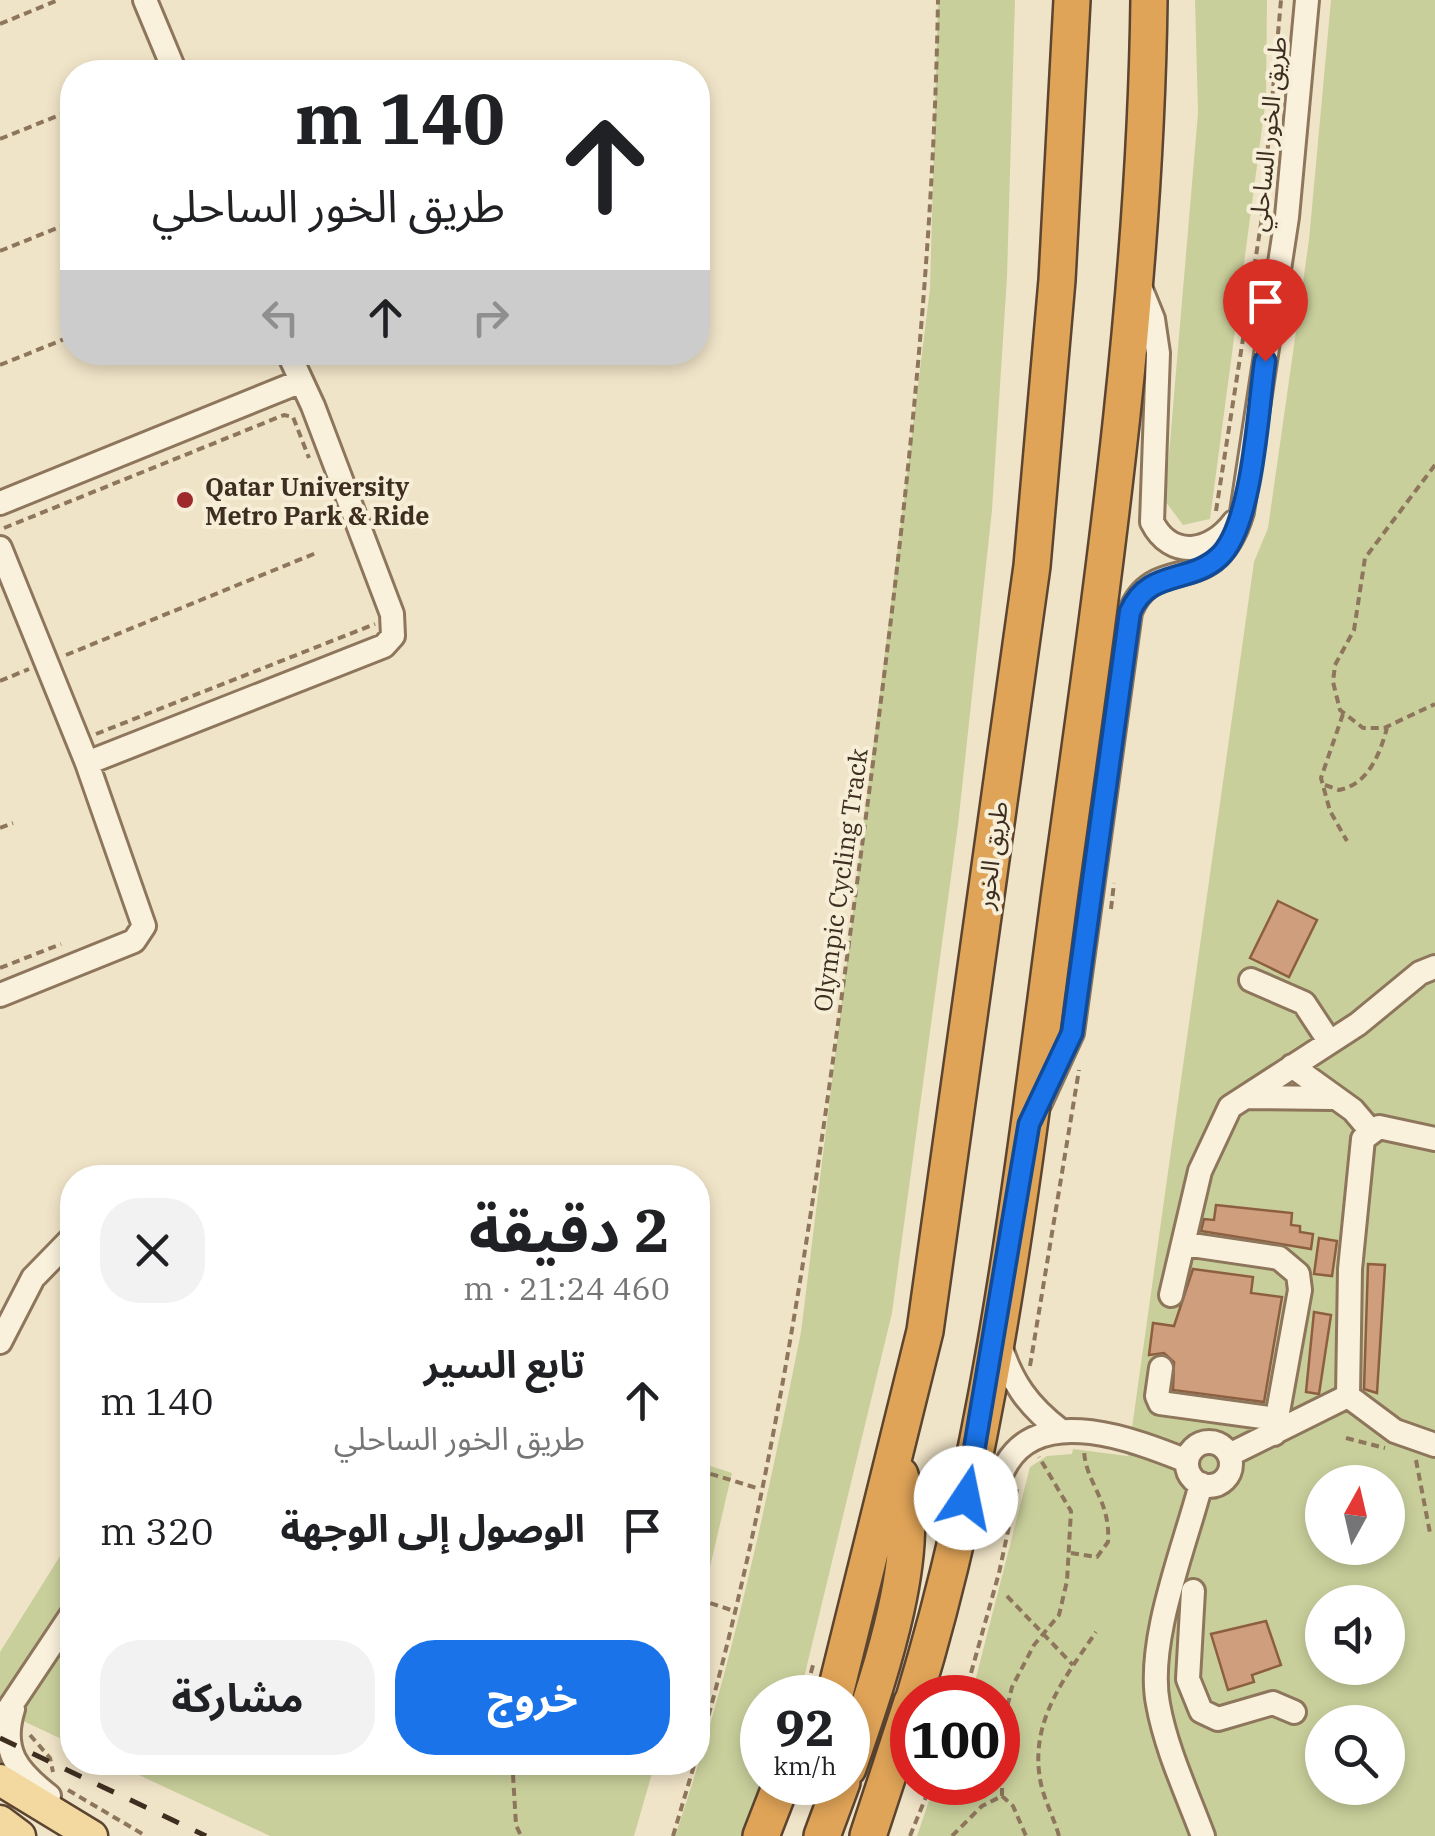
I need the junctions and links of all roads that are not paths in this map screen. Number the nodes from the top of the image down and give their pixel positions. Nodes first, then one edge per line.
1 (145, 0) edge
2 (1072, 0) edge
3 (1149, 0) edge
4 (1307, 0) edge
5 (170, 60) edge
6 (1138, 282) junction
7 (293, 365) edge
8 (299, 382) junction
9 (0, 503) edge
10 (1242, 512) junction
11 (0, 548) edge
12 (82, 752) junction
13 (1435, 967) edge
14 (1250, 980) dead end
15 (0, 995) edge
16 (1329, 1041) junction
17 (1292, 1066) junction
18 (1242, 1098) junction
19 (1335, 1098) junction
20 (1029, 1124) junction
21 (1370, 1130) junction
22 (1435, 1139) edge
23 (1185, 1244) junction
24 (60, 1250) edge
25 (1172, 1296) dead end
26 (997, 1333) junction
27 (0, 1342) edge
28 (1161, 1368) dead end
29 (1348, 1396) junction
30 (1275, 1426) junction
31 (1072, 1432) junction
32 (1435, 1446) edge
33 (1229, 1455) junction
34 (895, 1460) junction
35 (1188, 1462) junction
36 (1201, 1484) junction
37 (959, 1533) junction
38 (1194, 1591) dead end
39 (60, 1633) edge
40 (840, 1675) edge
41 (920, 1675) edge
42 (1188, 1679) junction
43 (1156, 1685) junction
44 (870, 1690) edge
45 (1294, 1712) dead end
46 (8, 1714) edge
47 (890, 1770) edge
48 (0, 1780) edge
49 (773, 1805) edge
50 (798, 1805) edge
51 (833, 1805) edge
52 (85, 1832) edge
53 (761, 1836) edge
54 (787, 1836) edge
55 (822, 1836) edge
56 (868, 1836) edge
57 (1204, 1836) edge

1 - 5 street
2 - 34 highway, طريق الخور
3 - 6 highway
4 - 10 street, طريق الخور الساحلي
6 - 10 street
6 - 20 highway
7 - 8 street
8 - 9 street
8 - 12 street
10 - 20 street, طريق الخور الساحلي
11 - 12 street
12 - 15 street
13 - 16 street
14 - 16 street
16 - 17 street
17 - 18 street
17 - 19 street
18 - 19 street
18 - 23 street
19 - 21 street
20 - 26 highway
21 - 22 street
21 - 29 street
23 - 25 street
23 - 30 street
24 - 27 street
26 - 31 street
26 - 37 highway
28 - 30 street
29 - 30 street
29 - 32 street
30 - 33 street
31 - 35 street
31 - 37 street
33 - 35 street
33 - 36 street
34 - 40 highway, طريق الخور
34 - 44 highway
35 - 36 street
36 - 43 street
37 - 41 highway
38 - 42 street
39 - 46 street
42 - 43 street
42 - 45 street
43 - 57 street
46 - 52 street
47 - 56 highway
48 - 52 main road
49 - 53 highway
50 - 54 highway
51 - 55 highway

